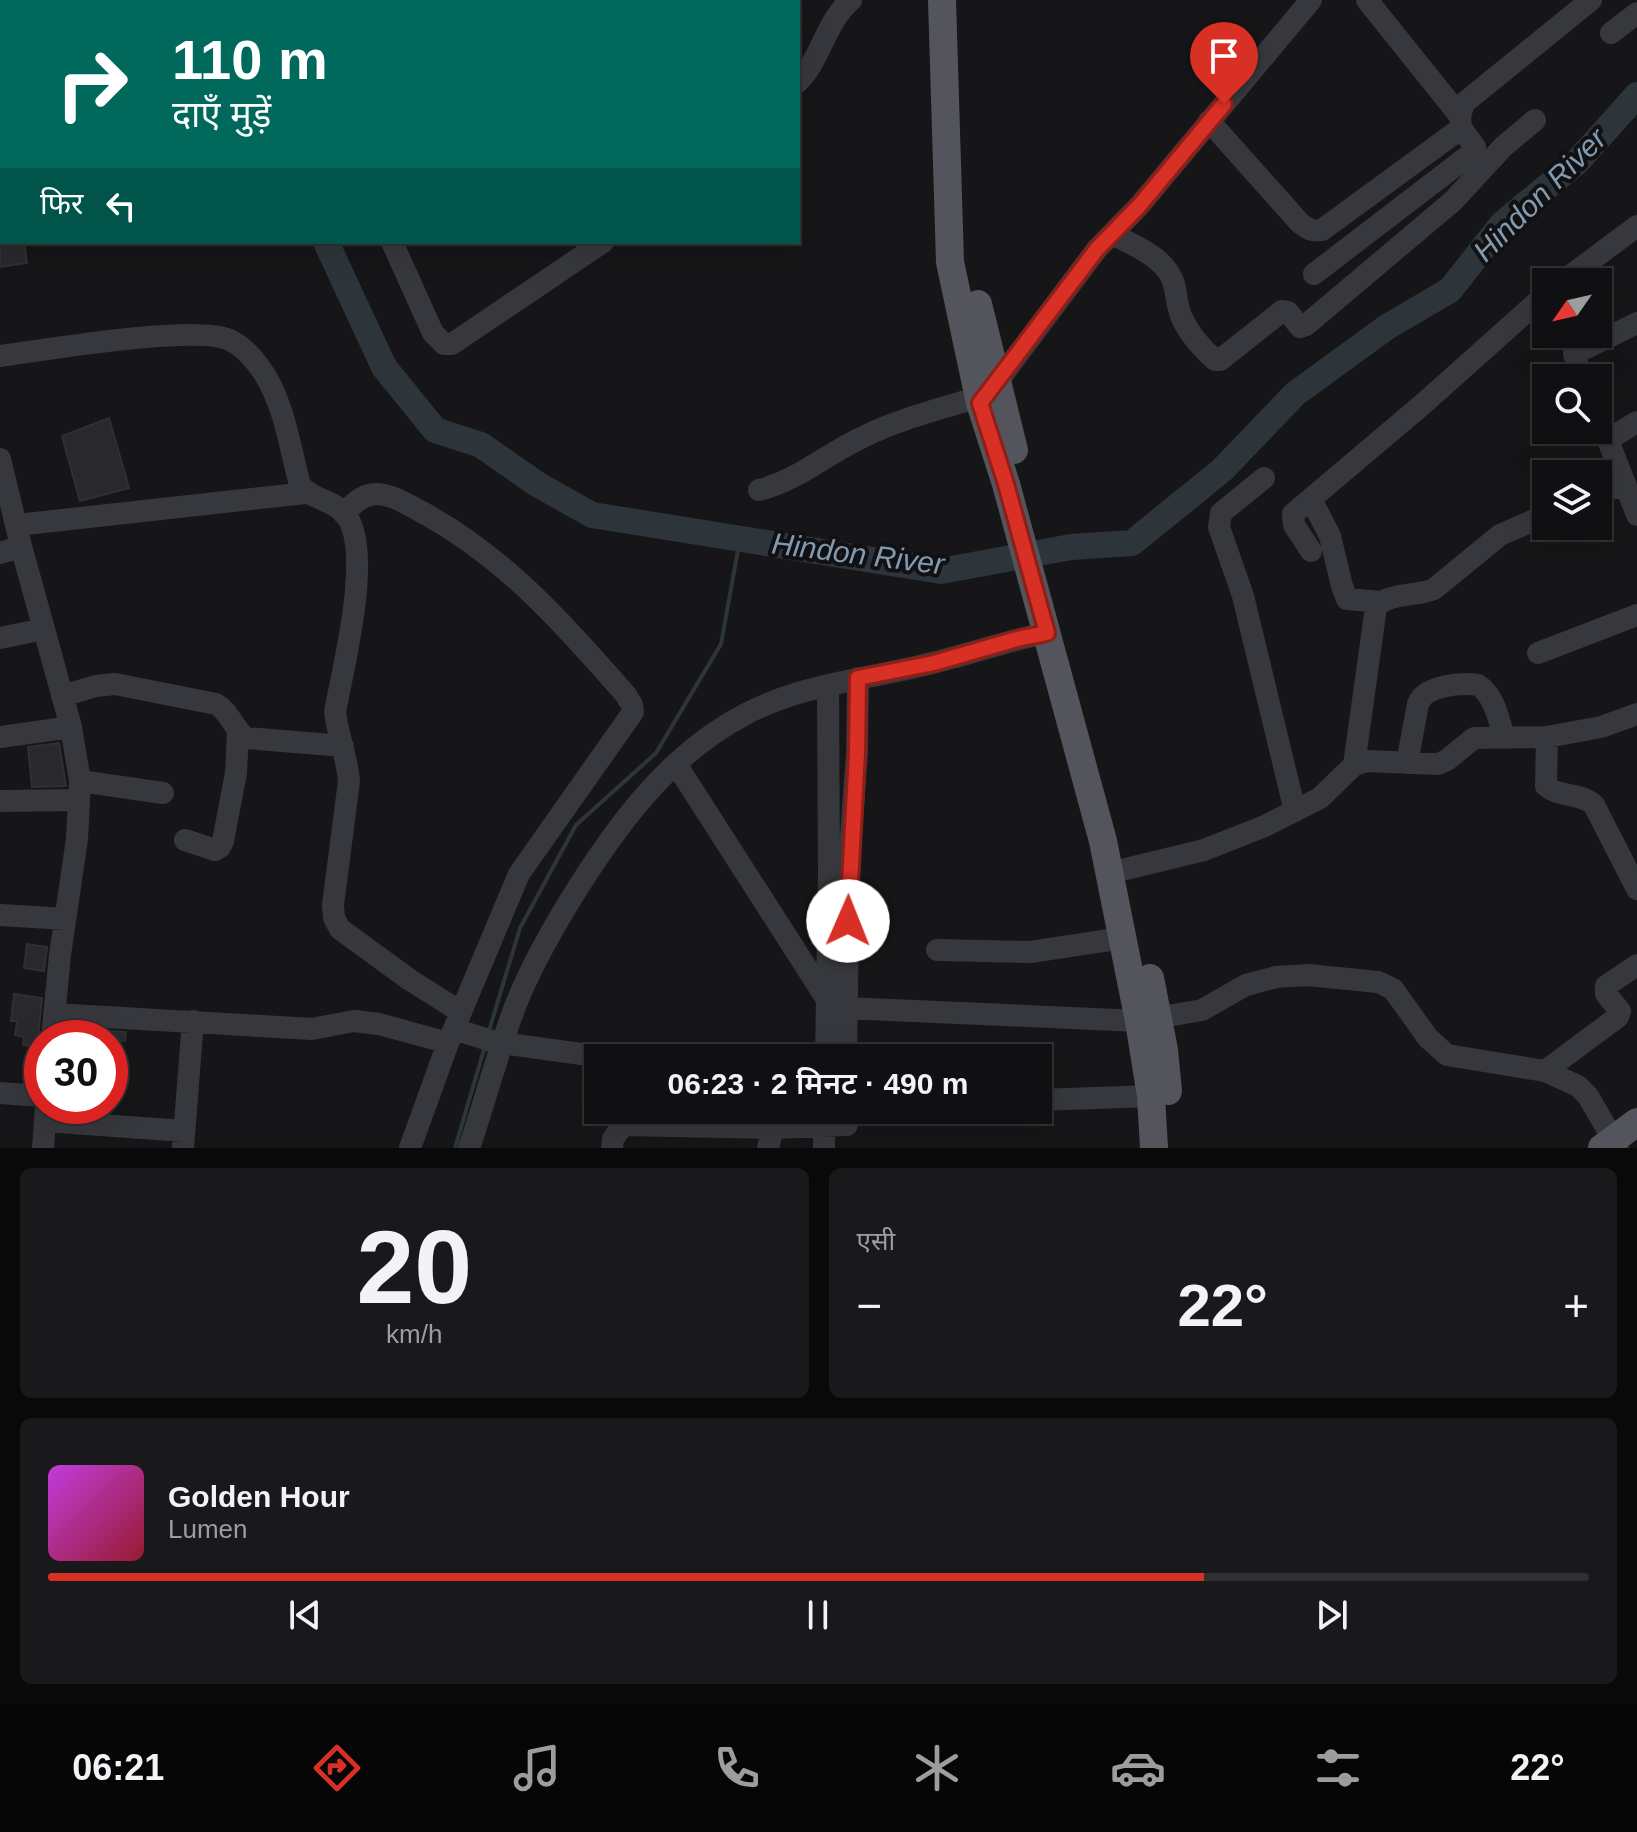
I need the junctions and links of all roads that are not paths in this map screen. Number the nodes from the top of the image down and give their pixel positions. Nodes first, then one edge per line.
1 (851, 0) edge
2 (942, 0) edge
3 (956, 0) edge
4 (1311, 0) edge
5 (1367, 0) edge
6 (1591, 0) edge
7 (1637, 13) edge
8 (1611, 33) dead end
9 (800, 80) edge
10 (1535, 120) dead end
11 (1209, 121) junction
12 (1460, 122) junction
13 (1637, 226) edge
14 (1113, 234) junction
15 (393, 244) edge
16 (600, 244) edge
17 (1581, 268) edge
18 (1314, 274) dead end
19 (1532, 310) edge
20 (1637, 323) edge
21 (1612, 331) edge
22 (977, 343) junction
23 (0, 356) edge
24 (986, 394) junction
25 (1637, 422) edge
26 (1612, 437) edge
27 (1611, 444) edge
28 (0, 459) edge
29 (1264, 478) dead end
30 (1625, 484) junction
31 (1612, 489) edge
32 (759, 490) dead end
33 (306, 493) junction
34 (1311, 499) junction
35 (5, 503) edge
36 (344, 514) junction
37 (1637, 515) edge
38 (1532, 521) edge
39 (13, 541) edge
40 (1311, 551) dead end
41 (1381, 602) junction
42 (1637, 615) edge
43 (44, 629) junction
44 (1051, 629) junction
45 (0, 638) edge
46 (1538, 653) dead end
47 (844, 681) junction
48 (62, 696) junction
49 (1637, 714) edge
50 (71, 727) junction
51 (238, 732) junction
52 (0, 737) edge
53 (1504, 737) junction
54 (1547, 737) junction
55 (343, 746) junction
56 (1407, 763) junction
57 (676, 764) junction
58 (1354, 765) junction
59 (80, 791) junction
60 (163, 793) dead end
61 (0, 801) edge
62 (1295, 811) junction
63 (1103, 815) junction
64 (185, 840) dead end
65 (1126, 869) junction
66 (1637, 889) edge
67 (0, 915) edge
68 (65, 919) junction
69 (1123, 938) junction
70 (937, 950) dead end
71 (1637, 965) edge
72 (837, 1004) junction
73 (54, 1014) junction
74 (1149, 1019) junction
75 (54, 1020) edge
76 (193, 1021) junction
77 (457, 1029) junction
78 (500, 1043) junction
79 (829, 1044) edge
80 (844, 1044) edge
81 (584, 1054) edge
82 (1545, 1071) junction
83 (0, 1093) edge
84 (24, 1095) edge
85 (1151, 1096) junction
86 (1052, 1100) edge
87 (1637, 1122) edge
88 (45, 1124) edge
89 (102, 1124) edge
90 (625, 1124) edge
91 (679, 1124) edge
92 (834, 1124) edge
93 (770, 1138) edge
94 (183, 1140) edge
95 (1621, 1146) edge
96 (43, 1148) edge
97 (410, 1148) edge
98 (469, 1148) edge
99 (612, 1148) edge
100 (847, 1148) edge
101 (1154, 1148) edge
102 (1172, 1148) edge

1 - 9 street
2 - 22 main road
3 - 22 main road
4 - 11 street
5 - 12 street
6 - 12 street
7 - 8 street
10 - 14 street
11 - 12 street
11 - 14 street
12 - 18 street
13 - 17 street
14 - 24 street
15 - 16 street
19 - 34 street
20 - 21 street
22 - 24 main road
23 - 33 street
24 - 32 street
24 - 44 main road
25 - 26 street
27 - 30 street
28 - 35 street
29 - 62 street
30 - 31 street
30 - 37 street
33 - 36 street
33 - 39 street
34 - 40 street
34 - 41 street
35 - 39 street
36 - 55 street
36 - 77 street
38 - 41 street
39 - 43 street
41 - 58 street
42 - 46 street
43 - 45 street
43 - 48 street
44 - 47 street
44 - 63 main road
47 - 57 street
47 - 72 street
48 - 50 street
48 - 51 street
49 - 54 street
50 - 52 street
50 - 59 street
51 - 55 street
51 - 64 street
53 - 54 street
53 - 56 street
53 - 56 street
54 - 66 street
55 - 77 street
56 - 58 street
57 - 72 street
57 - 78 street
58 - 62 street
59 - 60 street
59 - 61 street
59 - 68 street
62 - 65 street
63 - 65 main road
63 - 69 main road
65 - 74 main road
67 - 68 street
68 - 73 street
69 - 70 street
69 - 74 main road
71 - 82 street
72 - 74 street
72 - 79 street
72 - 80 street
73 - 75 street
73 - 76 street
74 - 82 street
74 - 85 main road
74 - 102 main road
76 - 77 street
76 - 94 street
77 - 78 street
77 - 97 street
78 - 81 street
78 - 98 street
82 - 95 street
83 - 84 street
85 - 86 street
85 - 101 main road
87 - 95 main road
88 - 96 street
89 - 94 street
90 - 99 street
91 - 93 street
92 - 93 street
92 - 100 street

